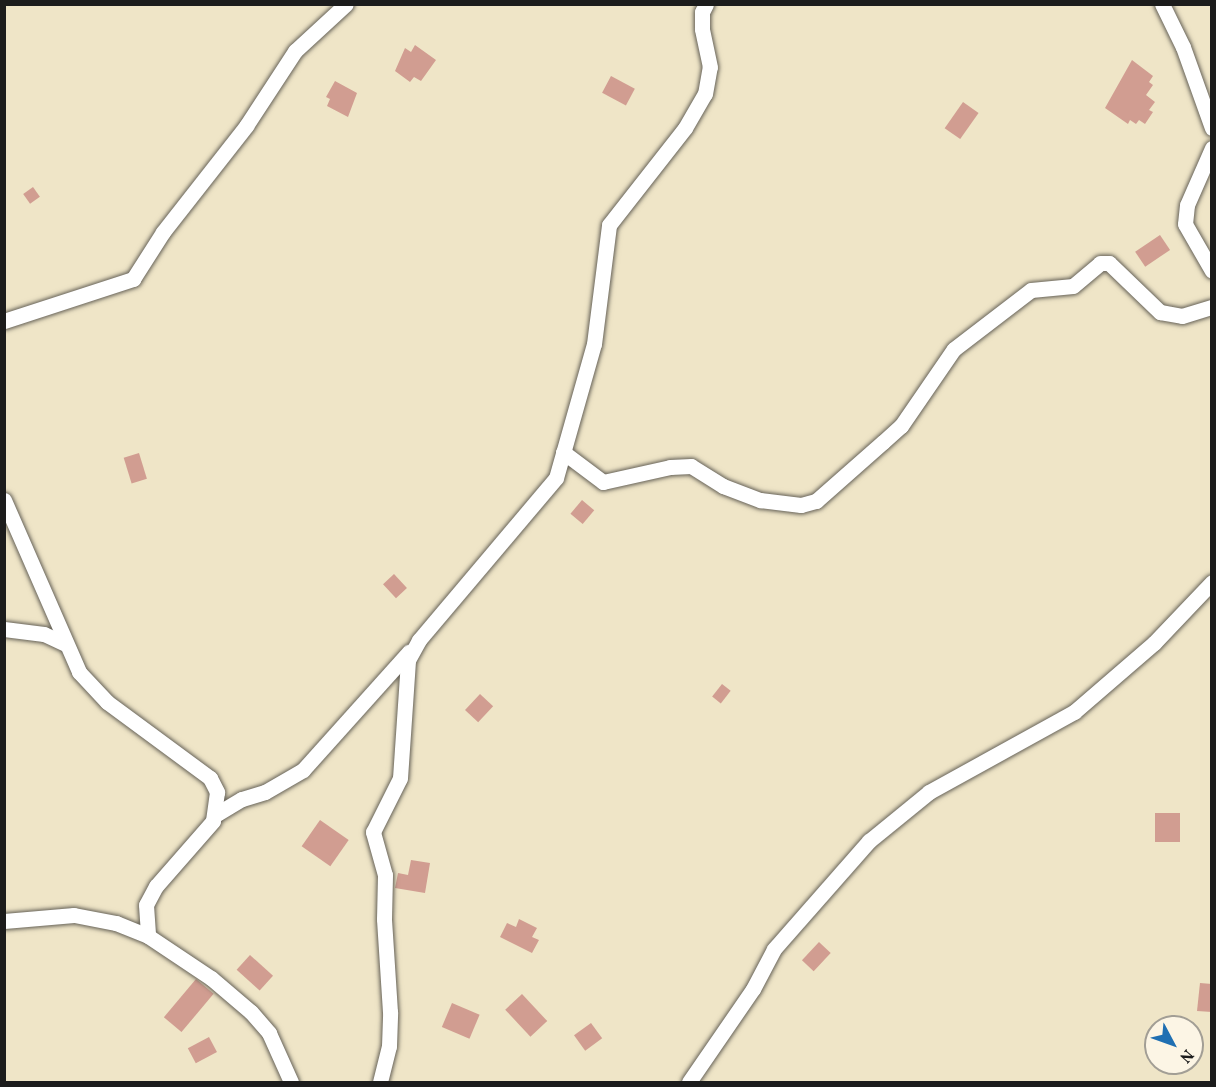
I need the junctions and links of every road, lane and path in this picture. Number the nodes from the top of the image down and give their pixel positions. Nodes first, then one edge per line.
1 (346, 4) edge
2 (706, 4) edge
3 (1162, 4) edge
4 (1212, 128) edge
5 (1212, 148) edge
6 (1212, 271) edge
7 (1212, 307) edge
8 (4, 321) edge
9 (563, 452) junction
10 (4, 500) edge
11 (1212, 582) edge
12 (4, 629) edge
13 (65, 644) junction
14 (412, 650) junction
15 (215, 815) junction
16 (4, 921) edge
17 (148, 936) junction
18 (291, 1083) edge
19 (380, 1083) edge
20 (689, 1083) edge

1 - 8 street
2 - 9 street
3 - 4 street
5 - 6 street
7 - 9 street
9 - 14 street
10 - 13 street
11 - 20 street
12 - 13 street
13 - 15 street
14 - 15 street
14 - 19 street
15 - 17 street
16 - 17 street
17 - 18 street

